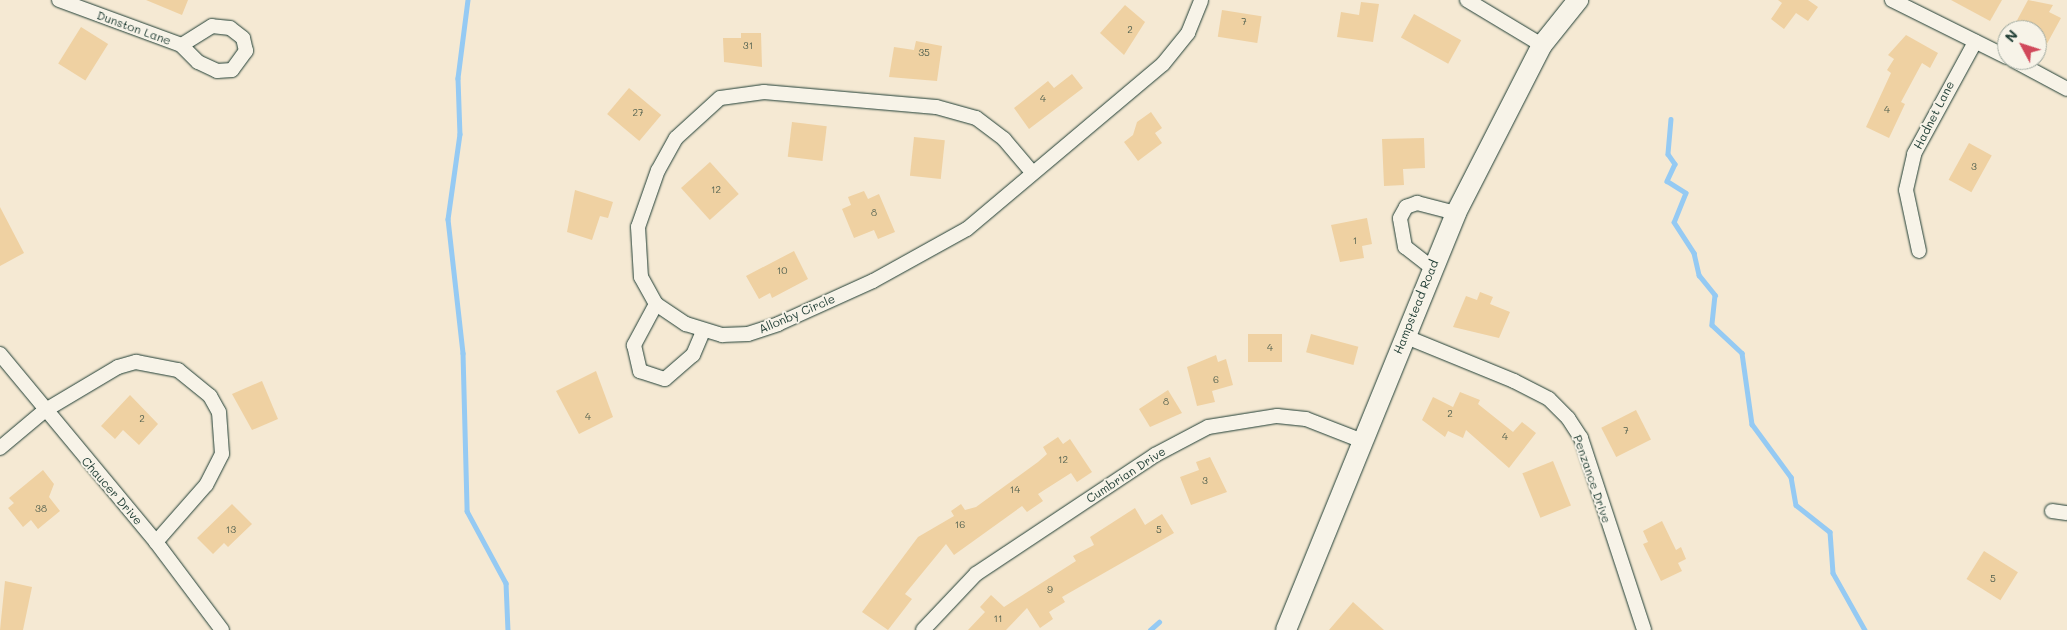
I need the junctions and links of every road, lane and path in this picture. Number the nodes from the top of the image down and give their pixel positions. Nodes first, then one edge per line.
1 (59, 0) edge
2 (1201, 0) edge
3 (1467, 0) edge
4 (1578, 0) edge
5 (1892, 0) edge
6 (1975, 42) junction
7 (181, 45) dead end
8 (1542, 45) junction
9 (1997, 52) edge
10 (2032, 70) edge
11 (2067, 89) edge
12 (1031, 171) junction
13 (1456, 213) junction
14 (1919, 251) dead end
15 (1431, 267) junction
16 (656, 304) junction
17 (703, 332) junction
18 (1404, 336) junction
19 (0, 354) edge
20 (44, 411) junction
21 (1364, 442) junction
22 (0, 448) edge
23 (2052, 511) dead end
24 (2067, 513) edge
25 (156, 542) junction
26 (222, 630) edge
27 (923, 630) edge
28 (1286, 630) edge
29 (1644, 630) edge

1 - 7 street, Dunston Lane
2 - 12 street, Allonby Circle
3 - 8 street
4 - 8 street, Hampstead Road
5 - 6 street
6 - 9 street
6 - 14 street, Hadnet Lane
8 - 13 street, Hampstead Road
10 - 11 street
12 - 16 street
12 - 17 street, Allonby Circle
13 - 15 street, Hampstead Road
13 - 15 street
15 - 18 street, Hampstead Road
16 - 17 street, Allonby Circle
16 - 17 street
18 - 21 street, Hampstead Road
18 - 29 street, Penzance Drive
19 - 20 street, Chaucer Drive
20 - 22 street
20 - 25 street, Chaucer Drive
20 - 25 street
21 - 27 street, Cumbrian Drive
21 - 28 street, Hampstead Road
23 - 24 street
25 - 26 street, Chaucer Drive

